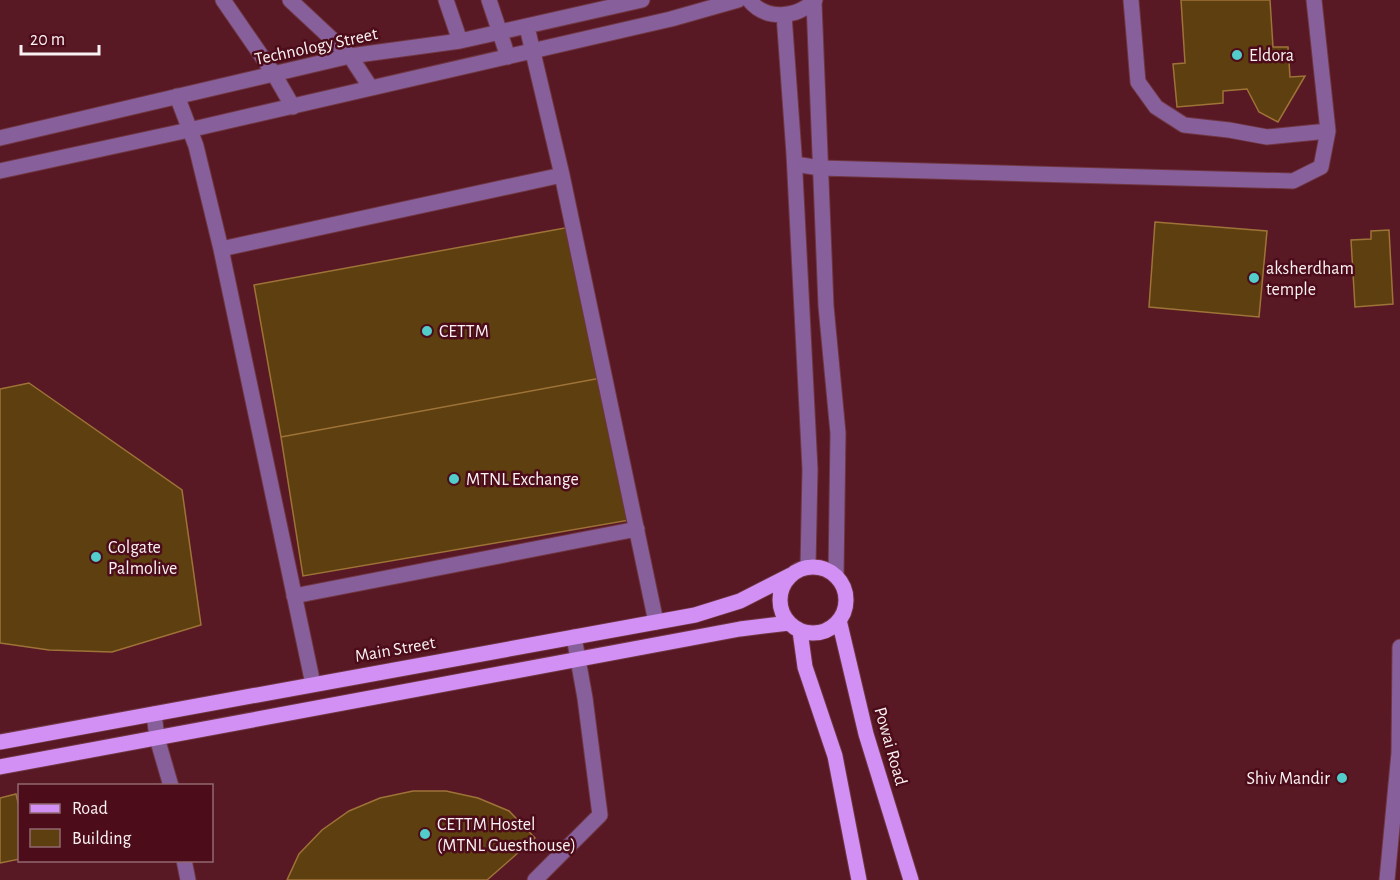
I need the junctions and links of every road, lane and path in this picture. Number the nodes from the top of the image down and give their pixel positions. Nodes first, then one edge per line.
1 (223, 0) edge
2 (290, 0) edge
3 (446, 0) edge
4 (489, 0) edge
5 (642, 0) edge
6 (738, 0) edge
7 (749, 0) edge
8 (1131, 0) edge
9 (1314, 0) edge
10 (814, 1) edge
11 (784, 15) junction
12 (527, 27) junction
13 (501, 33) junction
14 (460, 41) junction
15 (532, 51) junction
16 (350, 56) junction
17 (508, 57) junction
18 (274, 74) junction
19 (371, 88) junction
20 (177, 96) junction
21 (293, 106) junction
22 (189, 130) junction
23 (1328, 131) junction
24 (0, 138) edge
25 (795, 164) junction
26 (820, 168) junction
27 (0, 171) edge
28 (562, 175) junction
29 (221, 249) junction
30 (637, 529) junction
31 (808, 567) junction
32 (791, 575) junction
33 (836, 575) junction
34 (294, 596) junction
35 (839, 621) junction
36 (656, 622) junction
37 (794, 627) junction
38 (574, 637) junction
39 (1400, 647) edge
40 (578, 660) junction
41 (313, 684) junction
42 (154, 714) junction
43 (157, 738) junction
44 (0, 742) edge
45 (0, 767) edge
46 (170, 784) edge
47 (184, 862) edge
48 (188, 880) edge
49 (536, 880) edge
50 (859, 880) edge
51 (911, 880) edge
52 (1387, 880) edge

1 - 18 street
2 - 16 street
3 - 14 street
4 - 13 street
5 - 12 street, Technology Street
6 - 15 street
7 - 11 street
8 - 23 street
9 - 23 street
10 - 11 street
10 - 26 street
11 - 25 street
12 - 13 street, Technology Street
12 - 15 street
13 - 14 street, Technology Street
13 - 17 street
14 - 16 street, Technology Street
15 - 17 street
15 - 28 street
16 - 18 street, Technology Street
16 - 19 street
17 - 19 street
18 - 20 street, Technology Street
18 - 21 street
19 - 21 street
20 - 22 street
20 - 24 street, Technology Street
21 - 22 street
22 - 27 street
22 - 29 street
23 - 26 street
25 - 26 street
25 - 31 street
26 - 33 street
28 - 29 street
28 - 30 street
29 - 34 street
30 - 34 street
30 - 36 street
31 - 32 main road
31 - 33 main road
32 - 36 main road, Main Street
32 - 37 main road
33 - 35 main road
34 - 41 street
35 - 37 main road
35 - 51 main road, Powai Road
36 - 38 main road, Main Street
37 - 40 main road
37 - 50 main road
38 - 40 street
38 - 41 main road, Main Street
39 - 52 street
40 - 43 main road
40 - 49 street
41 - 42 main road, Main Street
42 - 43 street
42 - 44 main road, Main Street
43 - 45 main road
43 - 46 street
47 - 48 street

